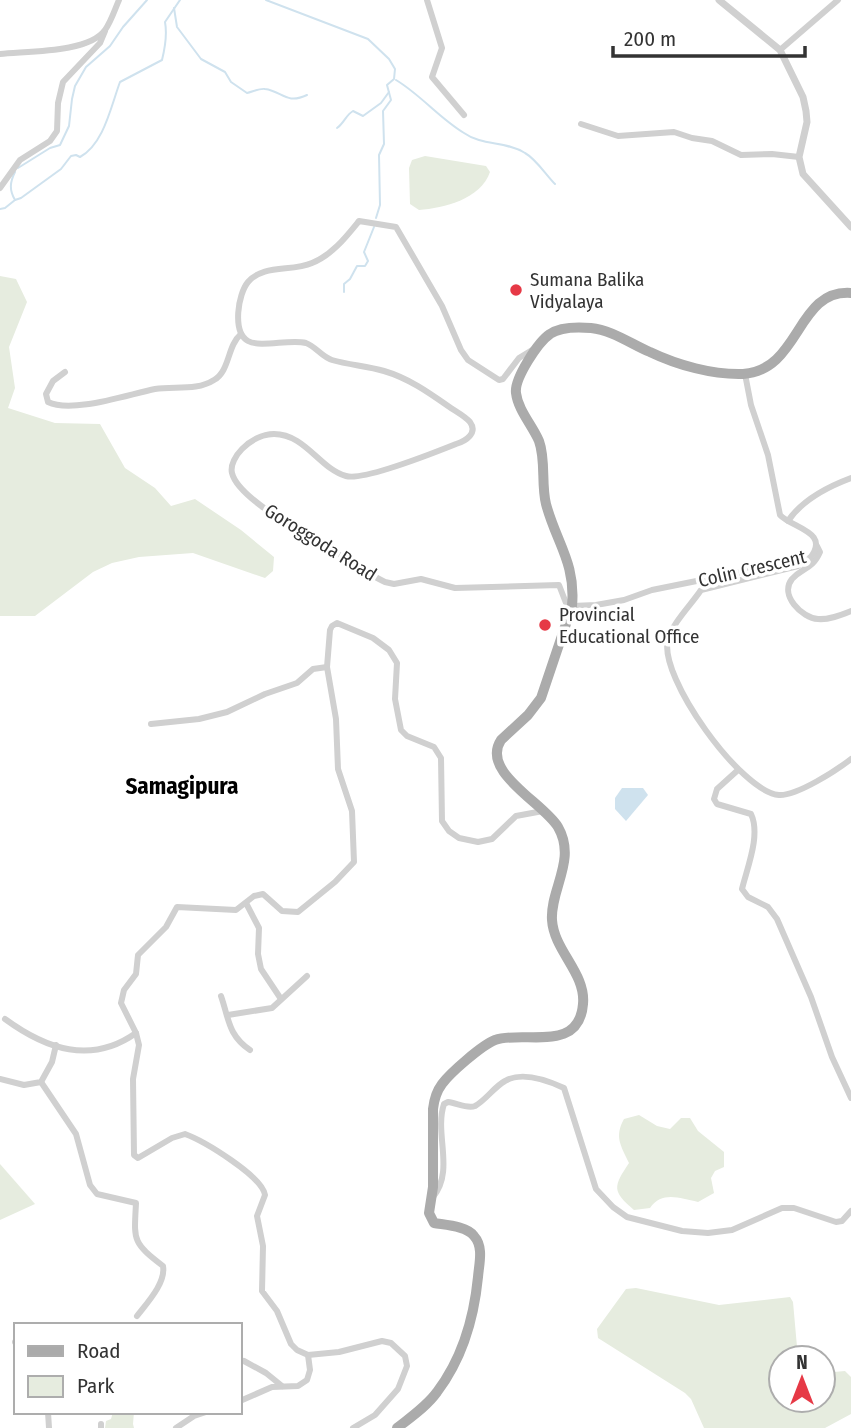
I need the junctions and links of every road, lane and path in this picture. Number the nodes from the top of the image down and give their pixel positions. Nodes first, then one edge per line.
1 (119, 0) edge
2 (427, 0) edge
3 (719, 0) edge
4 (838, 0) edge
5 (105, 31) junction
6 (780, 51) junction
7 (0, 54) edge
8 (464, 115) dead end
9 (581, 124) dead end
10 (799, 157) junction
11 (0, 188) edge
12 (851, 227) edge
13 (851, 293) edge
14 (241, 334) junction
15 (539, 346) junction
16 (65, 372) dead end
17 (745, 374) junction
18 (851, 478) edge
19 (788, 521) junction
20 (816, 545) junction
21 (810, 558) junction
22 (572, 605) junction
23 (851, 611) edge
24 (327, 667) junction
25 (151, 724) dead end
26 (851, 759) edge
27 (738, 770) junction
28 (543, 811) junction
29 (246, 903) junction
30 (307, 976) dead end
31 (221, 996) dead end
32 (281, 999) junction
33 (228, 1015) junction
34 (5, 1018) dead end
35 (136, 1032) junction
36 (56, 1045) junction
37 (250, 1050) dead end
38 (0, 1079) edge
39 (41, 1083) junction
40 (851, 1098) edge
41 (430, 1199) junction
42 (851, 1211) edge
43 (137, 1316) dead end
44 (309, 1354) junction
45 (244, 1361) dead end
46 (282, 1386) junction
47 (242, 1400) edge
48 (200, 1414) edge
49 (176, 1428) edge
50 (353, 1428) edge
51 (397, 1428) edge

1 - 5 street
2 - 8 street
3 - 6 street
4 - 6 street
5 - 7 street
5 - 11 street
6 - 10 street
9 - 10 street
10 - 12 street
13 - 17 main road
14 - 15 street
14 - 16 street
14 - 22 street, Goroggoda Road
15 - 17 main road
15 - 22 main road
17 - 19 street, Colin Crescent
18 - 19 street
19 - 20 street, Colin Crescent
20 - 21 street, Colin Crescent
20 - 23 street
21 - 22 street, Colin Crescent
21 - 27 street
22 - 28 main road
24 - 25 street
24 - 28 street
24 - 29 street
26 - 27 street
27 - 40 street
28 - 41 main road
29 - 32 street
29 - 35 street
30 - 32 street
31 - 33 street
32 - 33 street
33 - 37 street
34 - 36 street
35 - 36 street
35 - 44 street
36 - 39 street
38 - 39 street
39 - 43 street
41 - 42 street
41 - 51 main road
44 - 46 street
44 - 50 street
45 - 46 street
46 - 47 street
48 - 49 street

